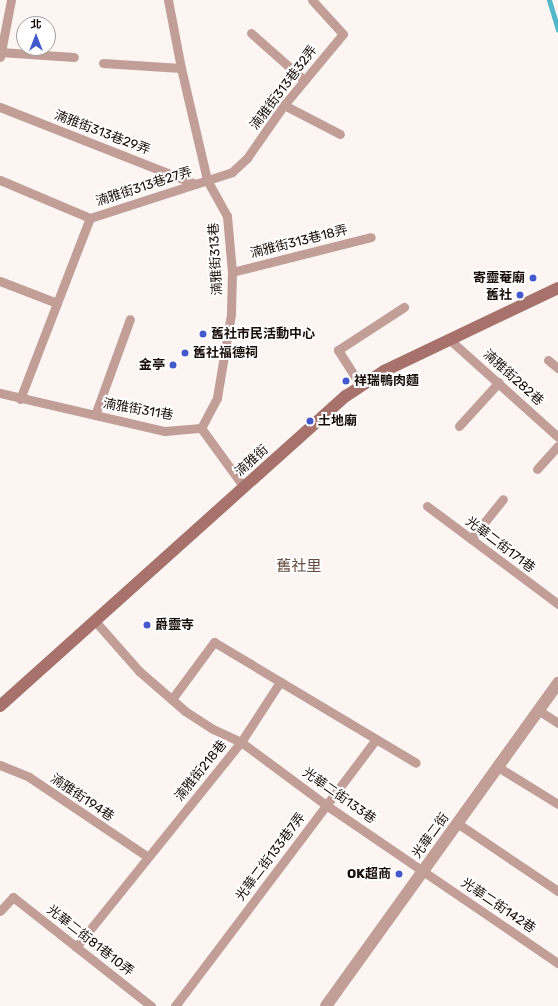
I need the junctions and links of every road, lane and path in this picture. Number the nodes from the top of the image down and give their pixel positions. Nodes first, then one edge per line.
1 (11, 0) edge
2 (168, 0) edge
3 (312, 0) edge
4 (251, 33) dead end
5 (1, 54) edge
6 (74, 57) dead end
7 (103, 63) dead end
8 (181, 68) junction
9 (304, 80) junction
10 (284, 105) junction
11 (0, 107) edge
12 (340, 134) dead end
13 (0, 180) edge
14 (207, 180) junction
15 (195, 184) junction
16 (90, 218) junction
17 (371, 237) dead end
18 (232, 272) junction
19 (0, 281) edge
20 (558, 288) edge
21 (57, 303) junction
22 (404, 307) dead end
23 (130, 319) dead end
24 (450, 340) junction
25 (548, 360) dead end
26 (558, 368) edge
27 (499, 382) junction
28 (362, 386) junction
29 (0, 393) edge
30 (20, 398) junction
31 (95, 415) junction
32 (459, 426) dead end
33 (202, 428) junction
34 (558, 437) edge
35 (558, 446) edge
36 (537, 469) dead end
37 (244, 487) junction
38 (503, 499) dead end
39 (427, 506) dead end
40 (471, 539) junction
41 (558, 604) edge
42 (94, 621) junction
43 (280, 682) junction
44 (558, 683) edge
45 (172, 699) junction
46 (0, 706) edge
47 (538, 710) junction
48 (558, 723) edge
49 (376, 739) junction
50 (241, 742) junction
51 (416, 763) dead end
52 (0, 765) edge
53 (498, 767) junction
54 (326, 804) junction
55 (558, 804) edge
56 (457, 823) junction
57 (148, 857) junction
58 (423, 871) junction
59 (558, 891) edge
60 (0, 911) edge
61 (76, 947) junction
62 (558, 963) edge
63 (151, 1006) edge
64 (175, 1006) edge
65 (326, 1006) edge

1 - 5 lane
2 - 8 lane, 湳雅街313巷
3 - 9 lane, 湳雅街313巷32弄
4 - 9 lane
5 - 6 lane
7 - 8 lane
8 - 14 lane, 湳雅街313巷
9 - 10 lane, 湳雅街313巷32弄
10 - 12 lane
10 - 14 lane, 湳雅街313巷32弄
11 - 15 lane, 湳雅街313巷29弄
13 - 16 lane, 湳雅街313巷27弄
14 - 15 lane, 湳雅街313巷27弄
14 - 18 lane, 湳雅街313巷
15 - 16 lane, 湳雅街313巷27弄
16 - 21 lane
17 - 18 lane, 湳雅街313巷18弄
18 - 33 lane, 湳雅街313巷
19 - 21 lane
20 - 24 street, 湳雅街
21 - 30 lane
22 - 28 lane
23 - 31 lane
24 - 27 lane, 湳雅街282巷
24 - 28 street, 湳雅街
25 - 26 lane
27 - 32 lane
27 - 34 lane, 湳雅街282巷
28 - 37 street, 湳雅街
29 - 30 lane, 湳雅街311巷
30 - 31 lane, 湳雅街311巷
31 - 33 lane, 湳雅街311巷
33 - 37 lane
35 - 36 lane
37 - 42 street, 湳雅街
38 - 40 lane
39 - 40 lane, 光華二街171巷
40 - 41 lane, 光華二街171巷
42 - 45 lane, 湳雅街218巷
42 - 46 street, 湳雅街
43 - 45 lane
43 - 49 lane
43 - 50 lane
44 - 47 street, 光華二街
45 - 50 lane, 湳雅街218巷
47 - 48 lane
47 - 53 street, 光華二街
49 - 51 lane
49 - 54 lane, 光華二街133巷7弄
50 - 54 lane, 光華二街133巷
50 - 57 lane, 湳雅街218巷
52 - 57 lane, 湳雅街194巷
53 - 55 lane
53 - 56 street, 光華二街
54 - 58 lane, 光華二街133巷
54 - 64 lane, 光華二街133巷7弄
56 - 58 street, 光華二街
56 - 59 lane
57 - 61 lane, 湳雅街218巷
58 - 62 lane, 光華二街142巷
58 - 65 street, 光華二街
60 - 61 lane, 光華二街81巷10弄
61 - 63 lane, 光華二街81巷10弄

